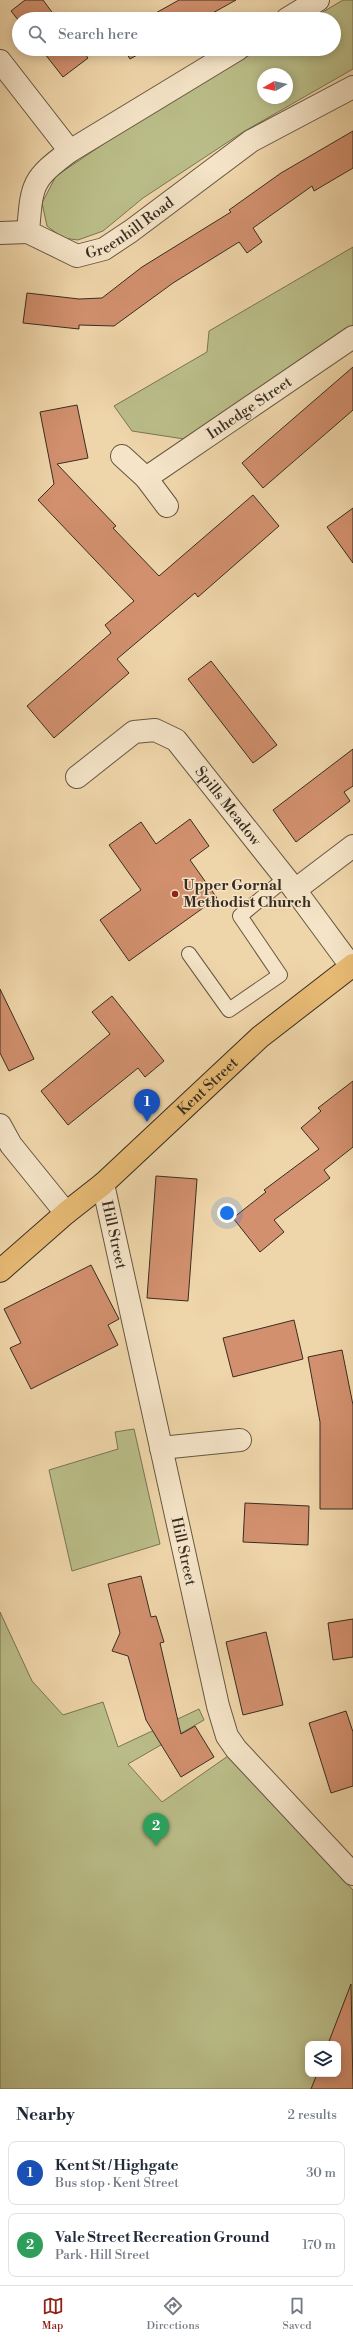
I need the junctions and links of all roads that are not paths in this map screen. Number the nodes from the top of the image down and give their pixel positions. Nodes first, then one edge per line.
1 (318, 0) edge
2 (298, 12) edge
3 (226, 56) edge
4 (0, 61) edge
5 (353, 87) edge
6 (70, 151) junction
7 (28, 232) junction
8 (0, 233) edge
9 (353, 337) edge
10 (122, 456) dead end
11 (146, 478) junction
12 (167, 506) dead end
13 (77, 777) dead end
14 (353, 846) edge
15 (291, 884) junction
16 (189, 954) dead end
17 (352, 966) edge
18 (0, 1125) edge
19 (103, 1184) junction
20 (66, 1213) junction
21 (0, 1271) edge
22 (240, 1440) dead end
23 (161, 1448) junction
24 (353, 1874) edge

1 - 2 street
3 - 6 street
4 - 6 street
5 - 7 street, Greenhill Road
6 - 7 street
7 - 8 street
9 - 11 street, Inhedge Street
10 - 11 street
11 - 12 street
13 - 15 street, Spills Meadow
14 - 15 street
15 - 16 lane
15 - 17 street, Spills Meadow
17 - 19 main road, Kent Street
18 - 20 street
19 - 20 main road, Kent Street
19 - 23 street, Hill Street
20 - 21 main road, Kent Street
22 - 23 street
23 - 24 street, Hill Street

